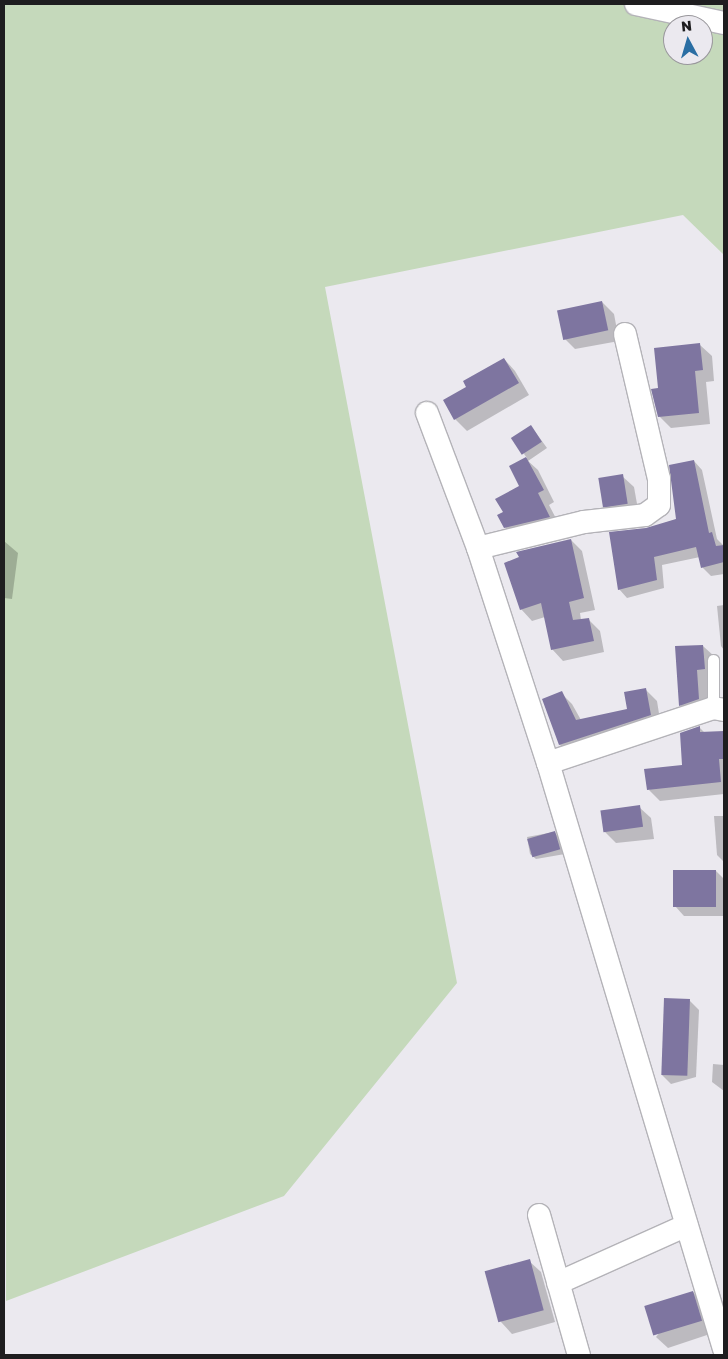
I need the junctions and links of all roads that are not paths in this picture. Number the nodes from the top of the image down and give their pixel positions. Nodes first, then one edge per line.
1 (636, 4) edge
2 (724, 23) edge
3 (625, 334) dead end
4 (427, 413) dead end
5 (478, 548) junction
6 (713, 660) dead end
7 (718, 709) edge
8 (548, 763) junction
9 (539, 1214) dead end
10 (687, 1225) junction
11 (558, 1283) junction
12 (724, 1349) edge
13 (579, 1355) edge

1 - 2 street
3 - 5 street
4 - 5 street
5 - 8 street
6 - 7 lane
7 - 8 street
8 - 10 street
9 - 11 street
10 - 11 street
10 - 12 street
11 - 13 street

